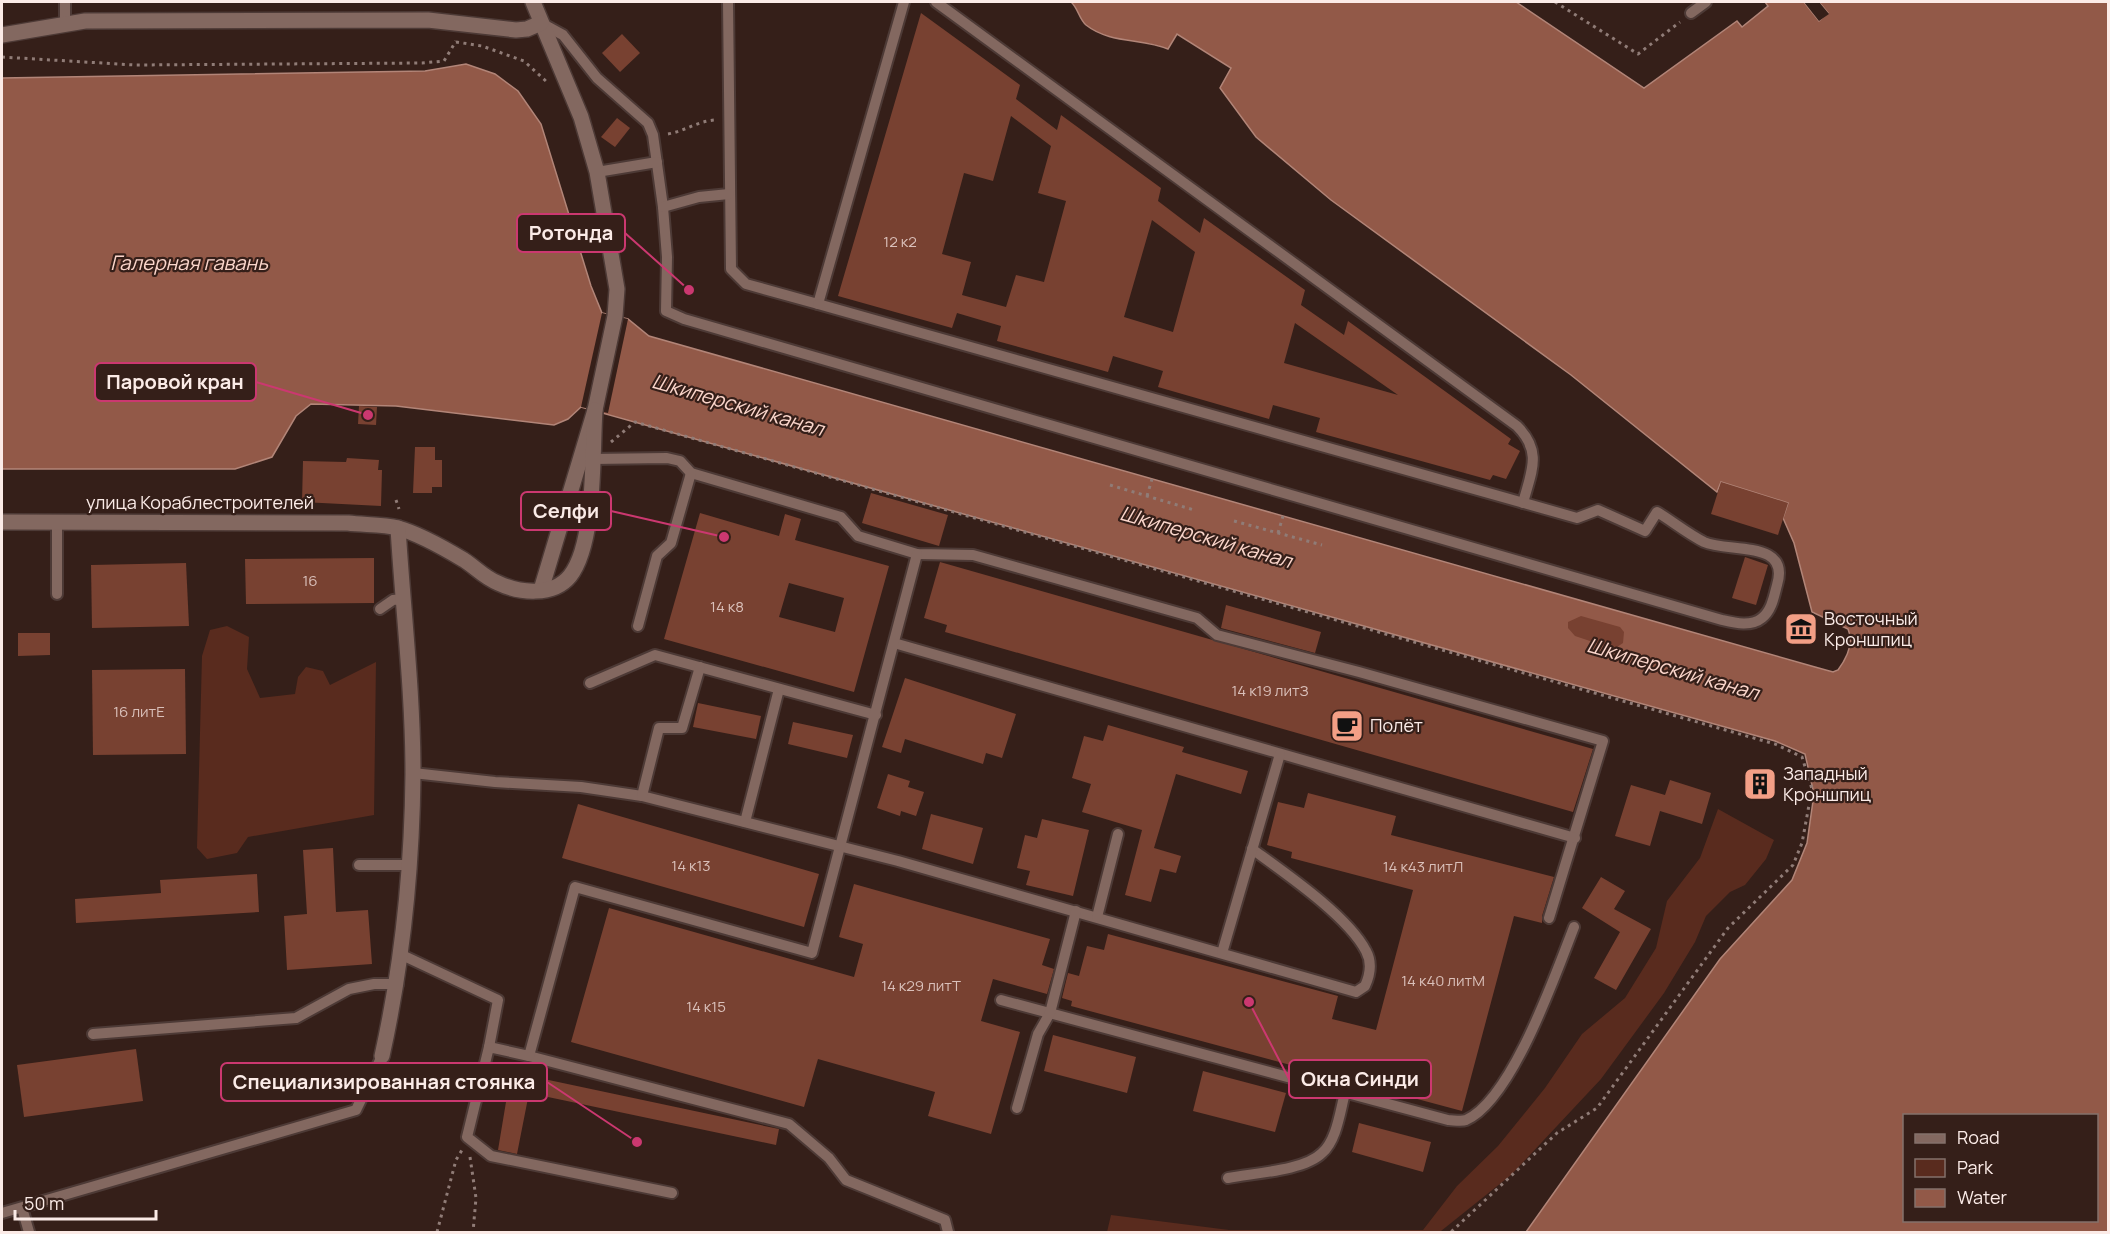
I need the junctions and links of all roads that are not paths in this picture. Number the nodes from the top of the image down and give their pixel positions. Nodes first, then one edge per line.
1 (64, 2) edge
2 (533, 2) edge
3 (728, 2) edge
4 (904, 2) edge
5 (936, 2) edge
6 (1706, 2) edge
7 (1691, 13) road end
8 (541, 23) junction
9 (65, 25) junction
10 (2, 35) edge
11 (657, 162) junction
12 (597, 172) junction
13 (729, 194) junction
14 (663, 207) junction
15 (818, 304) junction
16 (595, 411) junction
17 (592, 459) junction
18 (691, 473) junction
19 (1523, 503) junction
20 (2, 522) edge
21 (57, 522) junction
22 (398, 528) junction
23 (917, 554) junction
24 (541, 590) junction
25 (57, 594) dead end
26 (403, 599) junction
27 (380, 609) dead end
28 (638, 626) dead end
29 (894, 643) junction
30 (700, 667) junction
31 (590, 682) dead end
32 (779, 689) junction
33 (876, 715) junction
34 (1280, 754) junction
35 (413, 773) junction
36 (642, 796) junction
37 (745, 822) junction
38 (1118, 834) dead end
39 (1575, 838) junction
40 (843, 846) junction
41 (1252, 849) junction
42 (359, 865) dead end
43 (410, 865) junction
44 (1076, 911) junction
45 (1096, 917) junction
46 (1550, 918) dead end
47 (1574, 927) dead end
48 (1222, 953) junction
49 (402, 955) junction
50 (398, 984) junction
51 (1001, 1000) dead end
52 (1050, 1012) junction
53 (93, 1034) dead end
54 (489, 1047) junction
55 (382, 1056) joint
56 (529, 1056) junction
57 (1345, 1093) junction
58 (1017, 1108) dead end
59 (1228, 1178) dead end
60 (672, 1193) dead end
61 (22, 1208) junction
62 (2, 1213) edge
63 (28, 1233) edge
64 (948, 1233) edge

1 - 9 lane
2 - 8 street
3 - 13 lane
4 - 15 lane
5 - 19 lane
6 - 7 lane
8 - 9 street
8 - 11 lane
8 - 12 street
9 - 10 street
11 - 12 lane
11 - 14 lane
12 - 16 street
13 - 14 lane
13 - 15 lane
14 - 19 lane
15 - 19 lane
16 - 17 street
16 - 24 street
17 - 18 lane
17 - 24 street
18 - 23 lane
18 - 28 lane
20 - 21 street, улица Кораблестроителей
21 - 22 street, улица Кораблестроителей
21 - 25 lane
22 - 24 street
22 - 26 street
23 - 29 lane
23 - 39 lane
26 - 27 lane
26 - 35 street
29 - 33 lane
29 - 34 lane
30 - 31 lane
30 - 32 lane
30 - 36 lane
32 - 33 lane
32 - 37 lane
33 - 40 lane
34 - 39 lane
34 - 41 lane
35 - 36 lane
35 - 43 street
36 - 37 lane
37 - 40 lane
38 - 45 lane
39 - 46 lane
40 - 44 lane
40 - 56 lane
41 - 48 lane
41 - 48 lane
42 - 43 lane
43 - 49 street
44 - 45 lane
44 - 52 lane
45 - 48 lane
47 - 57 lane
49 - 50 street
49 - 54 lane
50 - 53 lane
50 - 55 street
51 - 52 lane
52 - 57 lane
52 - 58 lane
54 - 56 lane
54 - 60 lane
55 - 61 lane
56 - 64 lane
57 - 59 lane
61 - 62 lane
61 - 63 lane

